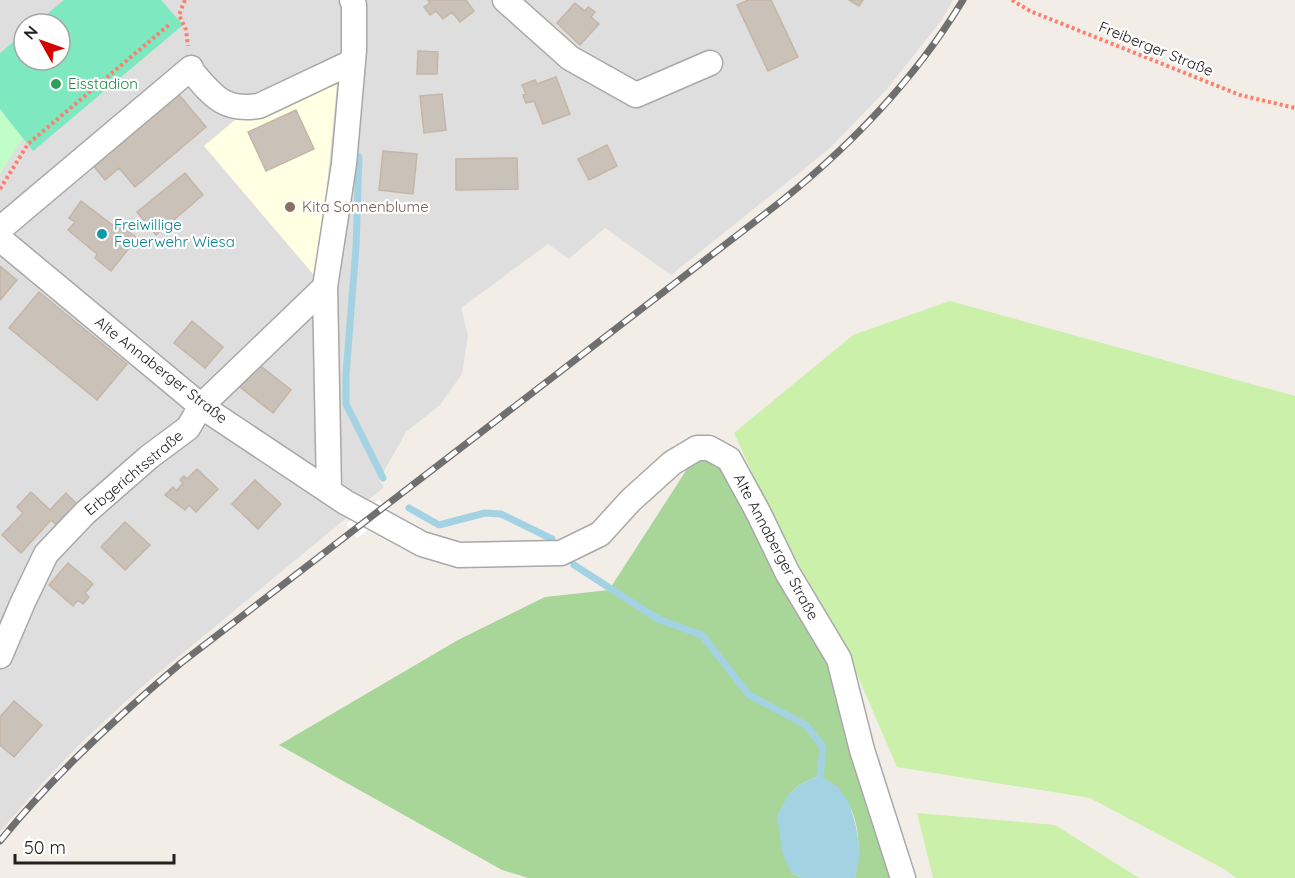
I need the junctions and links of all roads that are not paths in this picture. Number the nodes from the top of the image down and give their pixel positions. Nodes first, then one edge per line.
1 (352, 0) edge
2 (505, 0) edge
3 (352, 62) junction
4 (710, 63) dead end
5 (0, 229) edge
6 (0, 239) edge
7 (325, 287) junction
8 (201, 406) junction
9 (337, 496) junction
10 (0, 656) edge
11 (903, 878) edge

1 - 3 street
2 - 4 street
3 - 5 street
3 - 7 street
6 - 8 street, Alte Annaberger Straße
7 - 8 street, Erbgerichtsstraße
7 - 9 street
8 - 9 street, Alte Annaberger Straße
8 - 10 street, Erbgerichtsstraße
9 - 11 street, Alte Annaberger Straße

